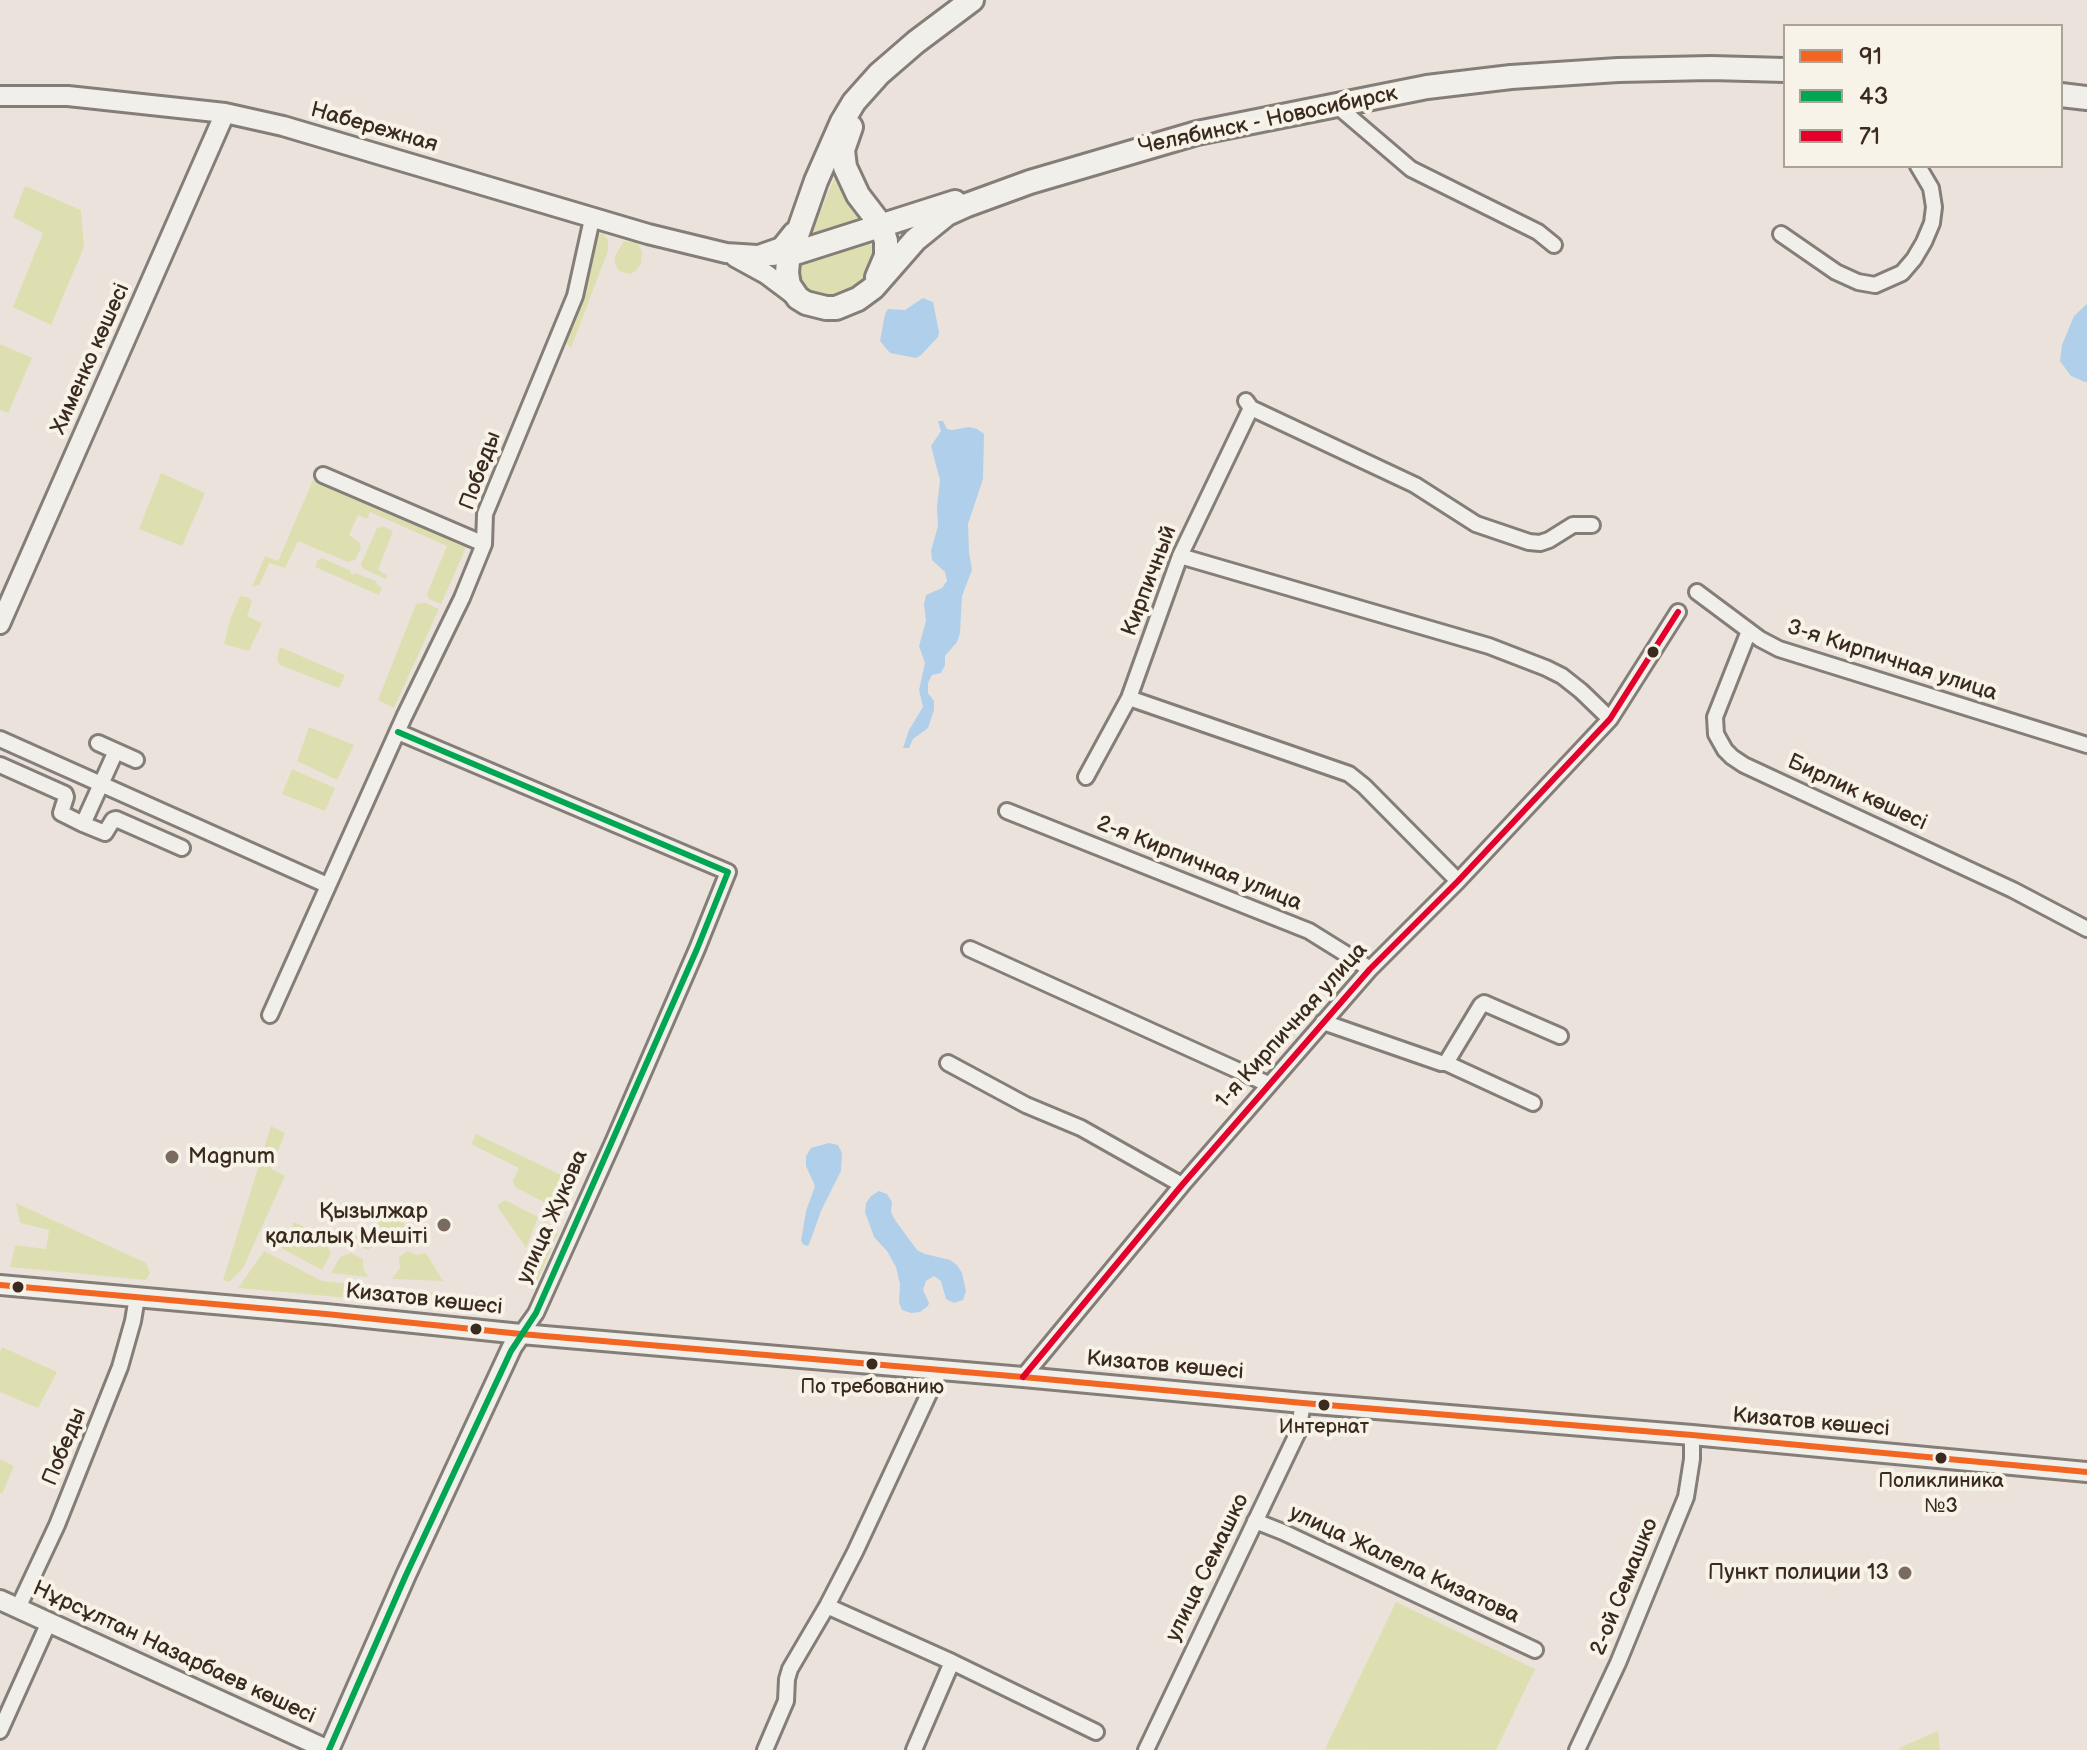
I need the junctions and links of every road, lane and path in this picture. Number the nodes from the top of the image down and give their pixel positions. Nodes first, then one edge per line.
1 (972, 0) edge
2 (984, 0) edge
3 (1783, 70) edge
4 (2063, 95) edge
5 (0, 96) edge
6 (2087, 98) edge
7 (1336, 105) junction
8 (225, 113) junction
9 (1919, 168) edge
10 (1030, 182) junction
11 (592, 219) junction
12 (800, 222) junction
13 (881, 225) junction
14 (1781, 234) dead end
15 (848, 236) junction
16 (1554, 245) dead end
17 (726, 253) junction
18 (789, 255) junction
19 (762, 256) junction
20 (886, 256) junction
21 (867, 293) junction
22 (798, 298) junction
23 (323, 475) dead end
24 (1592, 525) dead end
25 (484, 544) junction
26 (1180, 556) junction
27 (1697, 592) dead end
28 (1678, 612) dead end
29 (0, 624) edge
30 (1749, 631) junction
31 (1129, 698) junction
32 (1610, 719) junction
33 (398, 732) junction
34 (98, 743) dead end
35 (1, 744) edge
36 (2087, 745) edge
37 (116, 751) junction
38 (136, 760) dead end
39 (0, 765) edge
40 (1086, 777) dead end
41 (101, 785) junction
42 (1007, 811) dead end
43 (83, 824) junction
44 (182, 848) dead end
45 (1458, 881) junction
46 (327, 885) junction
47 (2087, 929) edge
48 (970, 949) dead end
49 (1370, 969) junction
50 (270, 1015) dead end
51 (1323, 1022) junction
52 (1560, 1036) dead end
53 (948, 1063) dead end
54 (1446, 1063) junction
55 (1268, 1084) junction
56 (1533, 1103) dead end
57 (1182, 1185) junction
58 (0, 1285) edge
59 (137, 1297) junction
60 (521, 1334) junction
61 (940, 1370) junction
62 (1023, 1377) junction
63 (1303, 1403) junction
64 (1692, 1435) junction
65 (2087, 1472) edge
66 (1255, 1521) junction
67 (0, 1600) edge
68 (827, 1606) junction
69 (18, 1608) junction
70 (49, 1622) junction
71 (1535, 1650) dead end
72 (952, 1662) junction
73 (0, 1731) edge
74 (1096, 1732) dead end
75 (328, 1750) edge
76 (765, 1750) edge
77 (914, 1750) edge
78 (1146, 1750) edge
79 (1577, 1750) edge

1 - 12 highway
2 - 13 highway
3 - 7 highway, Челябинск - Новосибирск
4 - 6 highway
5 - 8 main road, Набережная
7 - 10 highway, Челябинск - Новосибирск
7 - 16 street
8 - 11 main road, Набережная
8 - 29 main road, Хименко көшесі
9 - 14 street
10 - 13 highway
10 - 21 highway, Челябинск - Новосибирск
11 - 17 main road, Набережная
11 - 25 street, Победы
12 - 18 highway
12 - 19 highway
13 - 15 highway
13 - 20 highway
15 - 18 highway
15 - 20 highway
17 - 19 main road, Набережная
17 - 22 main road, Набережная
18 - 19 main road, Набережная
18 - 22 highway
20 - 21 highway
21 - 22 highway, Челябинск - Новосибирск
23 - 25 street
24 - 26 street, Кирпичный
25 - 33 street, Победы
26 - 31 street, Кирпичный
26 - 32 street
27 - 30 street, 3-я Кирпичная улица
28 - 32 street, 1-я Кирпичная улица
30 - 36 street, 3-я Кирпичная улица
30 - 47 street, Бирлик көшесі
31 - 40 street, Кирпичный
31 - 45 street
32 - 45 street, 1-я Кирпичная улица
33 - 46 street, Победы
33 - 60 street, улица Жукова
34 - 37 street
35 - 41 street
37 - 38 street
37 - 41 street
39 - 43 street
41 - 43 street
41 - 46 street
42 - 49 street, 2-я Кирпичная улица
43 - 44 street
45 - 49 street, 1-я Кирпичная улица
46 - 50 street, Победы
48 - 55 street
49 - 51 street, 1-я Кирпичная улица
51 - 54 street
51 - 55 street, 1-я Кирпичная улица
52 - 54 street
53 - 57 street
54 - 56 street
55 - 57 street, 1-я Кирпичная улица
57 - 62 street, 1-я Кирпичная улица
58 - 59 main road, Кизатов көшесі
59 - 60 main road, Кизатов көшесі
59 - 69 street, Победы
60 - 61 main road, Кизатов көшесі
60 - 75 main road, улица Жукова
61 - 62 main road, Кизатов көшесі
61 - 68 street
62 - 63 main road, Кизатов көшесі
63 - 64 main road, Кизатов көшесі
63 - 66 street, улица Семашко
64 - 65 main road, Кизатов көшесі
64 - 79 street, 2-ой Семашко
66 - 71 street, улица Жалела Кизатова
66 - 78 street, улица Семашко
67 - 69 main road, Нұрсұлтан Назарбаев көшесі
68 - 72 street
68 - 76 street
69 - 70 main road, Нұрсұлтан Назарбаев көшесі
70 - 73 street
70 - 75 main road, Нұрсұлтан Назарбаев көшесі
72 - 74 street
72 - 77 street

